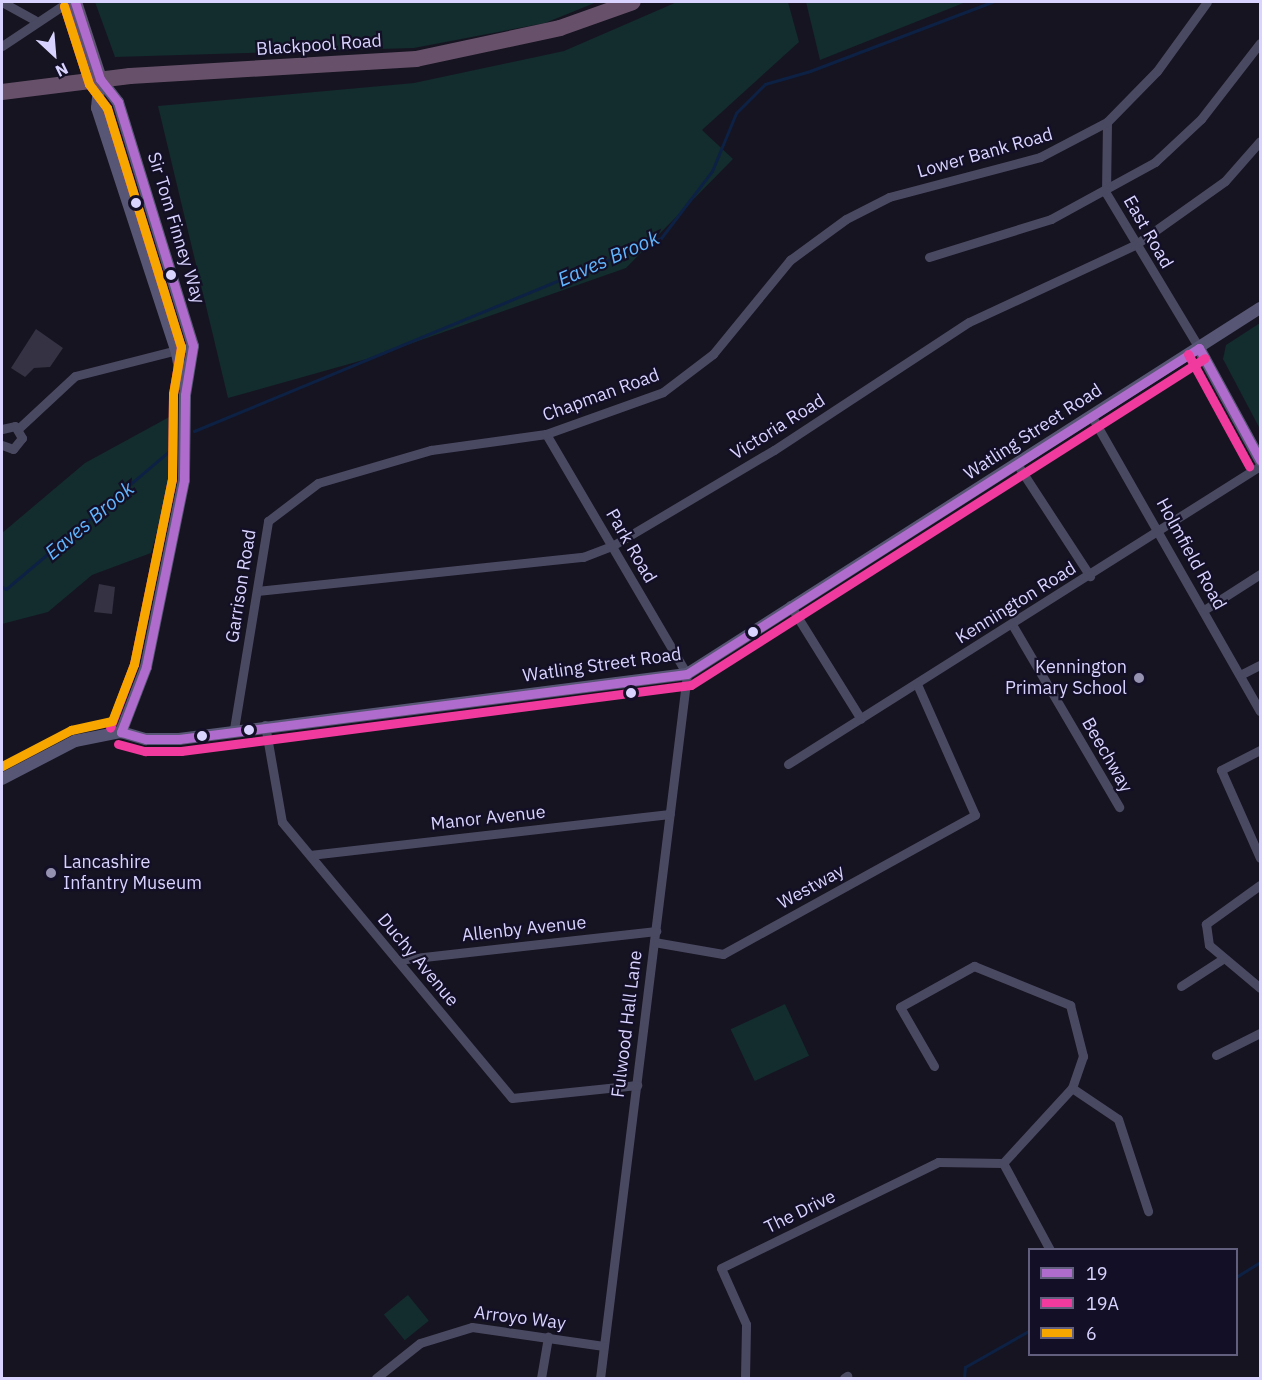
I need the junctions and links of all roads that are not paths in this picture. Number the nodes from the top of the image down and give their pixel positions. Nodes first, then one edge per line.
1 (2, 2) edge
2 (68, 2) edge
3 (75, 2) edge
4 (633, 2) edge
5 (1208, 2) edge
6 (34, 20) junction
7 (1260, 42) edge
8 (2, 46) edge
9 (100, 79) junction
10 (2, 92) edge
11 (1107, 122) junction
12 (1260, 141) edge
13 (1106, 193) junction
14 (889, 197) joint
15 (1135, 244) junction
16 (929, 257) dead end
17 (1260, 308) edge
18 (193, 346) junction
19 (1198, 348) junction
20 (177, 353) junction
21 (185, 395) junction
22 (1091, 415) junction
23 (19, 428) junction
24 (2, 429) edge
25 (546, 434) junction
26 (3, 450) edge
27 (431, 450) joint
28 (1260, 460) edge
29 (1017, 464) junction
30 (1260, 466) edge
31 (1160, 529) junction
32 (612, 546) junction
33 (1260, 574) edge
34 (1090, 576) junction
35 (257, 591) junction
36 (790, 605) junction
37 (1204, 610) junction
38 (1013, 626) junction
39 (1260, 665) edge
40 (687, 674) junction
41 (1240, 675) junction
42 (917, 684) junction
43 (1260, 711) edge
44 (861, 719) junction
45 (265, 725) junction
46 (234, 729) junction
47 (121, 732) junction
48 (1260, 750) edge
49 (788, 764) dead end
50 (2, 779) edge
51 (1119, 807) dead end
52 (670, 814) junction
53 (310, 855) junction
54 (1260, 858) edge
55 (1260, 885) edge
56 (656, 931) junction
57 (654, 942) junction
58 (1224, 958) junction
59 (397, 960) junction
60 (1181, 986) dead end
61 (1260, 988) edge
62 (1260, 1033) edge
63 (1216, 1055) dead end
64 (934, 1066) dead end
65 (637, 1085) junction
66 (1072, 1088) junction
67 (1003, 1163) junction
68 (1148, 1211) dead end
69 (1049, 1248) edge
70 (548, 1337) junction
71 (604, 1346) junction
72 (376, 1378) edge
73 (541, 1378) edge
74 (600, 1378) edge
75 (745, 1378) edge

1 - 6 street
2 - 6 street
3 - 9 main road, Sir Tom Finney Way
4 - 9 highway, Blackpool Road
5 - 11 street, Lower Bank Road
6 - 8 street
7 - 13 street
9 - 10 highway, Blackpool Road
9 - 18 main road, Sir Tom Finney Way
9 - 20 main road, Sir Tom Finney Way
11 - 13 street, East Road
11 - 14 street, Lower Bank Road
12 - 15 street, Victoria Road
13 - 15 street, East Road
13 - 16 street
14 - 25 street, Chapman Road
15 - 19 street, East Road
15 - 32 street, Victoria Road
17 - 19 main road, Watling Street Road
18 - 20 street
18 - 21 main road, Sir Tom Finney Way
19 - 22 main road, Watling Street Road
19 - 28 main road
20 - 21 main road, Sir Tom Finney Way
20 - 23 street
21 - 47 main road, Sir Tom Finney Way
22 - 29 main road, Watling Street Road
22 - 31 street, Holmfield Road
23 - 24 street
23 - 26 street
25 - 27 street, Chapman Road
25 - 32 street, Park Road
27 - 35 street, Garrison Road
29 - 34 street
29 - 36 main road, Watling Street Road
30 - 31 street, Kennington Road
31 - 34 street, Kennington Road
31 - 37 street, Holmfield Road
32 - 35 street, Victoria Road
32 - 40 street, Park Road
33 - 37 street
34 - 38 street, Kennington Road
35 - 46 street, Garrison Road
36 - 40 main road, Watling Street Road
36 - 44 street
37 - 41 street, Holmfield Road
38 - 42 street, Kennington Road
38 - 51 street, Beechway
39 - 41 street
40 - 45 main road, Watling Street Road
40 - 52 street, Fulwood Hall Lane
41 - 43 street, Holmfield Road
42 - 44 street, Kennington Road
42 - 57 street, Westway
44 - 49 street, Kennington Road
45 - 46 main road, Watling Street Road
45 - 53 street, Duchy Avenue
46 - 47 main road, Watling Street Road
47 - 50 main road, Watling Street Road
48 - 54 street
52 - 53 street, Manor Avenue
52 - 56 street, Fulwood Hall Lane
53 - 59 street, Duchy Avenue
55 - 58 street
56 - 57 street, Fulwood Hall Lane
56 - 59 street, Allenby Avenue
57 - 65 street, Fulwood Hall Lane
58 - 60 street
58 - 61 street
59 - 65 street, Duchy Avenue
62 - 63 street
64 - 66 street
65 - 71 street, Fulwood Hall Lane
66 - 67 street
66 - 68 street
67 - 69 street
67 - 75 street, The Drive
70 - 71 street, Arroyo Way
70 - 72 street, Arroyo Way
70 - 73 street
71 - 74 street, Fulwood Hall Lane

